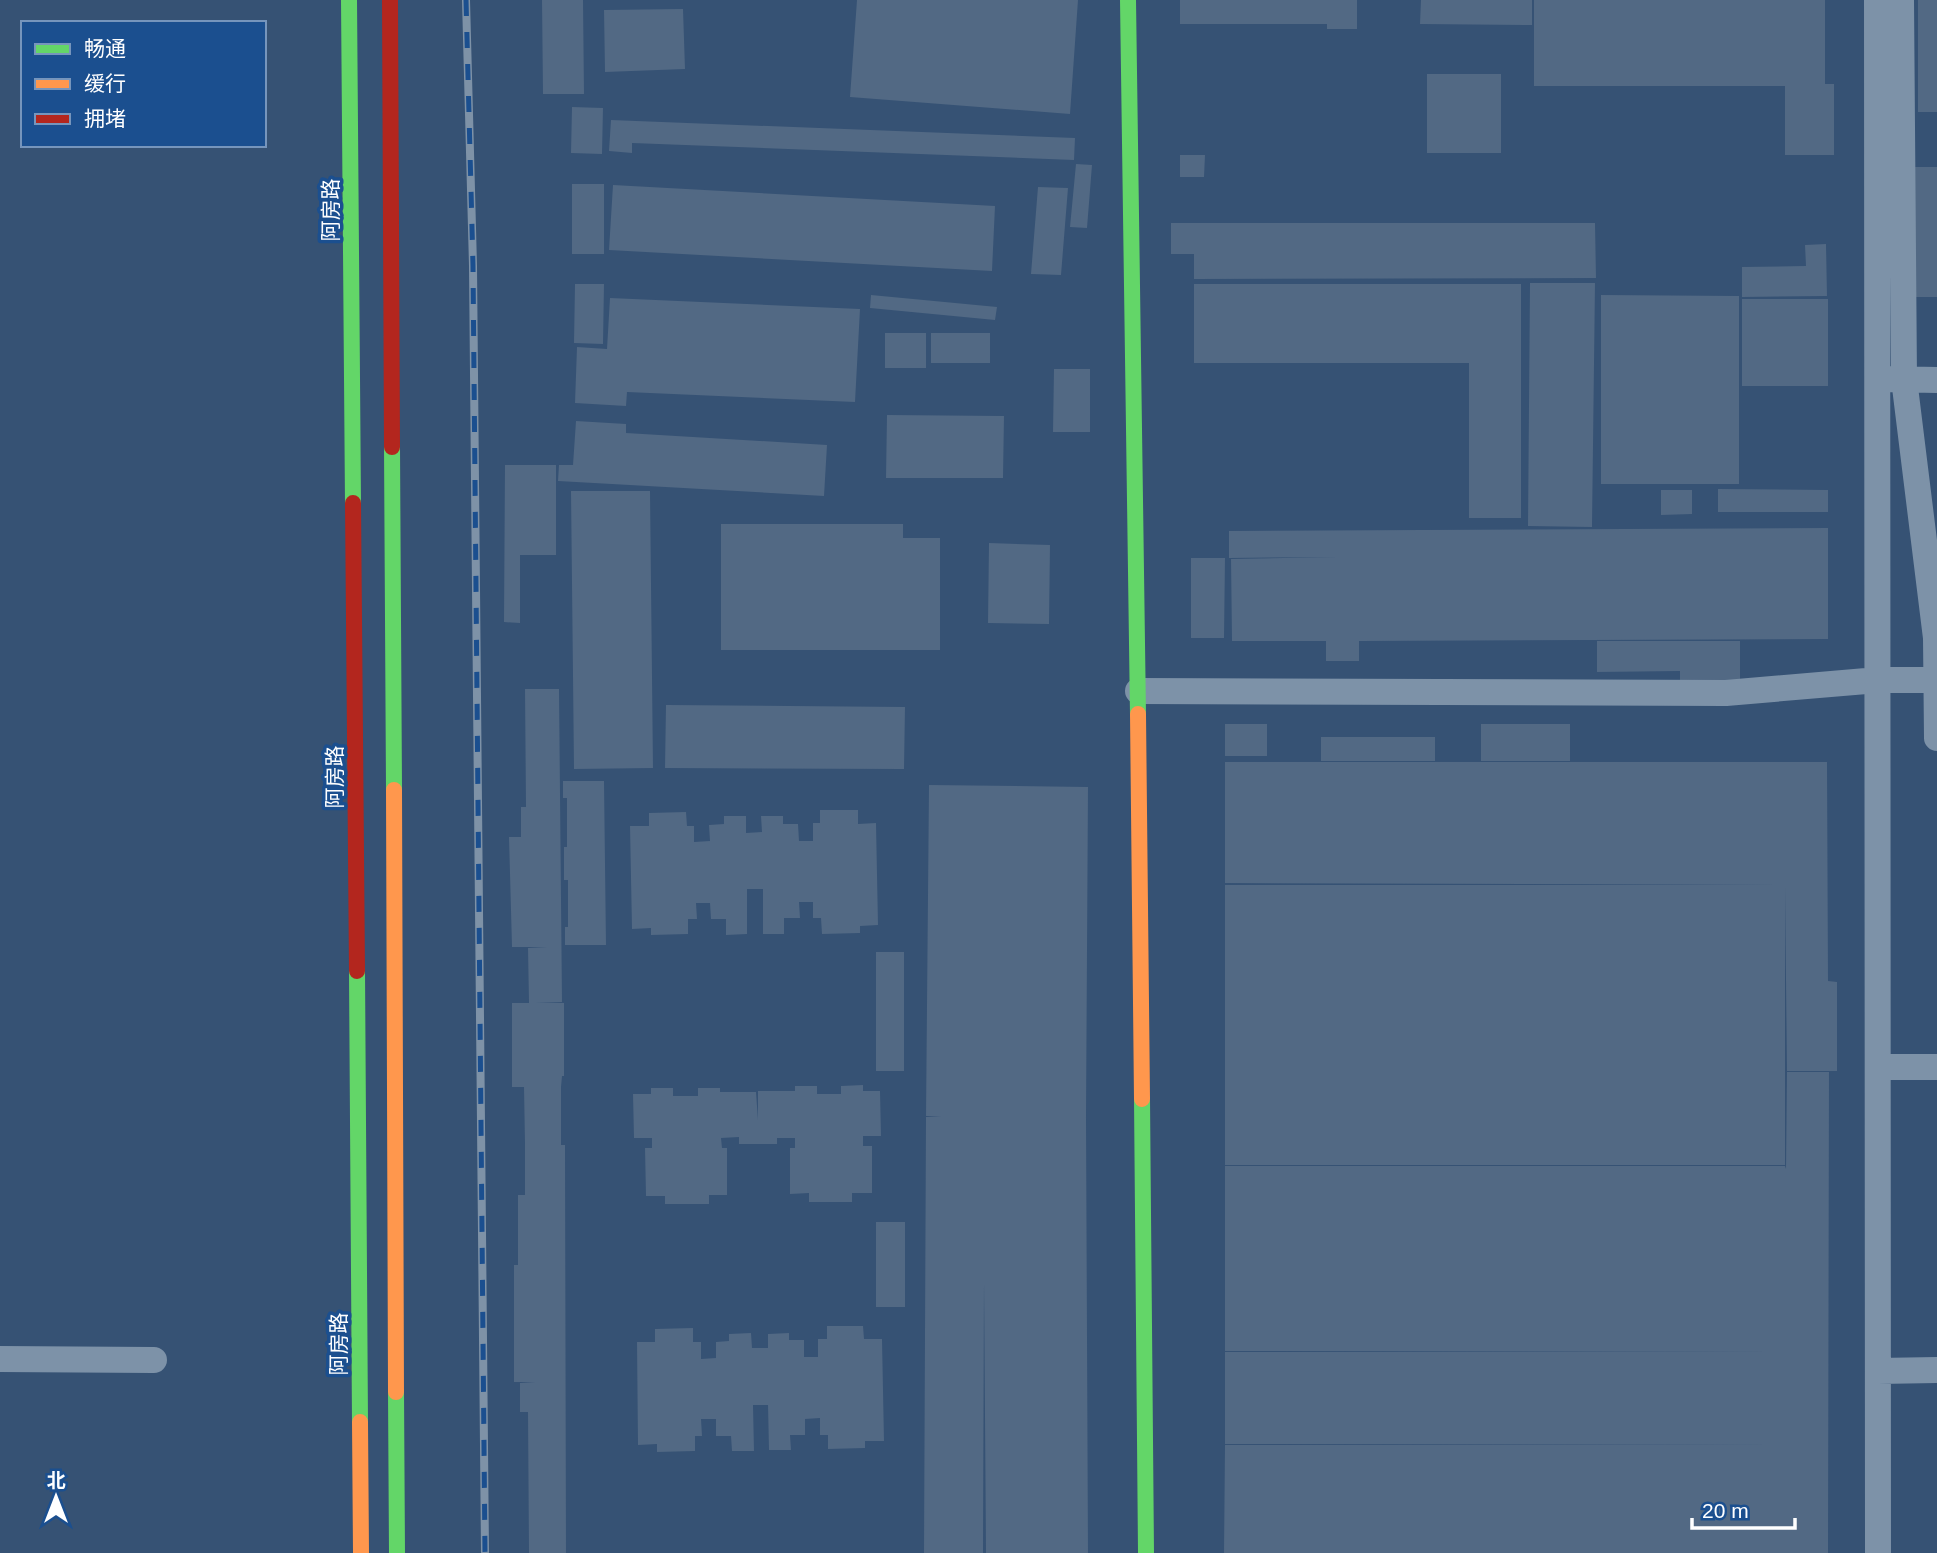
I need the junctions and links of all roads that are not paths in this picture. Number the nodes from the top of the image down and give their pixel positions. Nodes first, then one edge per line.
1 (349, 0) edge
2 (390, 0) edge
3 (1128, 0) edge
4 (1877, 0) edge
5 (1901, 0) edge
6 (1877, 379) junction
7 (1904, 379) junction
8 (1937, 380) edge
9 (1878, 680) junction
10 (1936, 680) edge
11 (1138, 691) junction
12 (1937, 738) edge
13 (1878, 1067) junction
14 (1937, 1067) edge
15 (0, 1359) edge
16 (154, 1360) dead end
17 (1937, 1370) edge
18 (1878, 1371) junction
19 (361, 1553) edge
20 (397, 1553) edge
21 (1146, 1553) edge
22 (1878, 1553) edge

1 - 19 main road, 阿房路
2 - 20 main road
3 - 11 main road
4 - 6 street
5 - 7 street
6 - 7 street
6 - 9 street
7 - 8 street
7 - 10 street
9 - 10 street
9 - 11 street
9 - 13 street
10 - 12 street
11 - 21 main road
13 - 14 street
13 - 18 street
15 - 16 street
17 - 18 street
18 - 22 street

